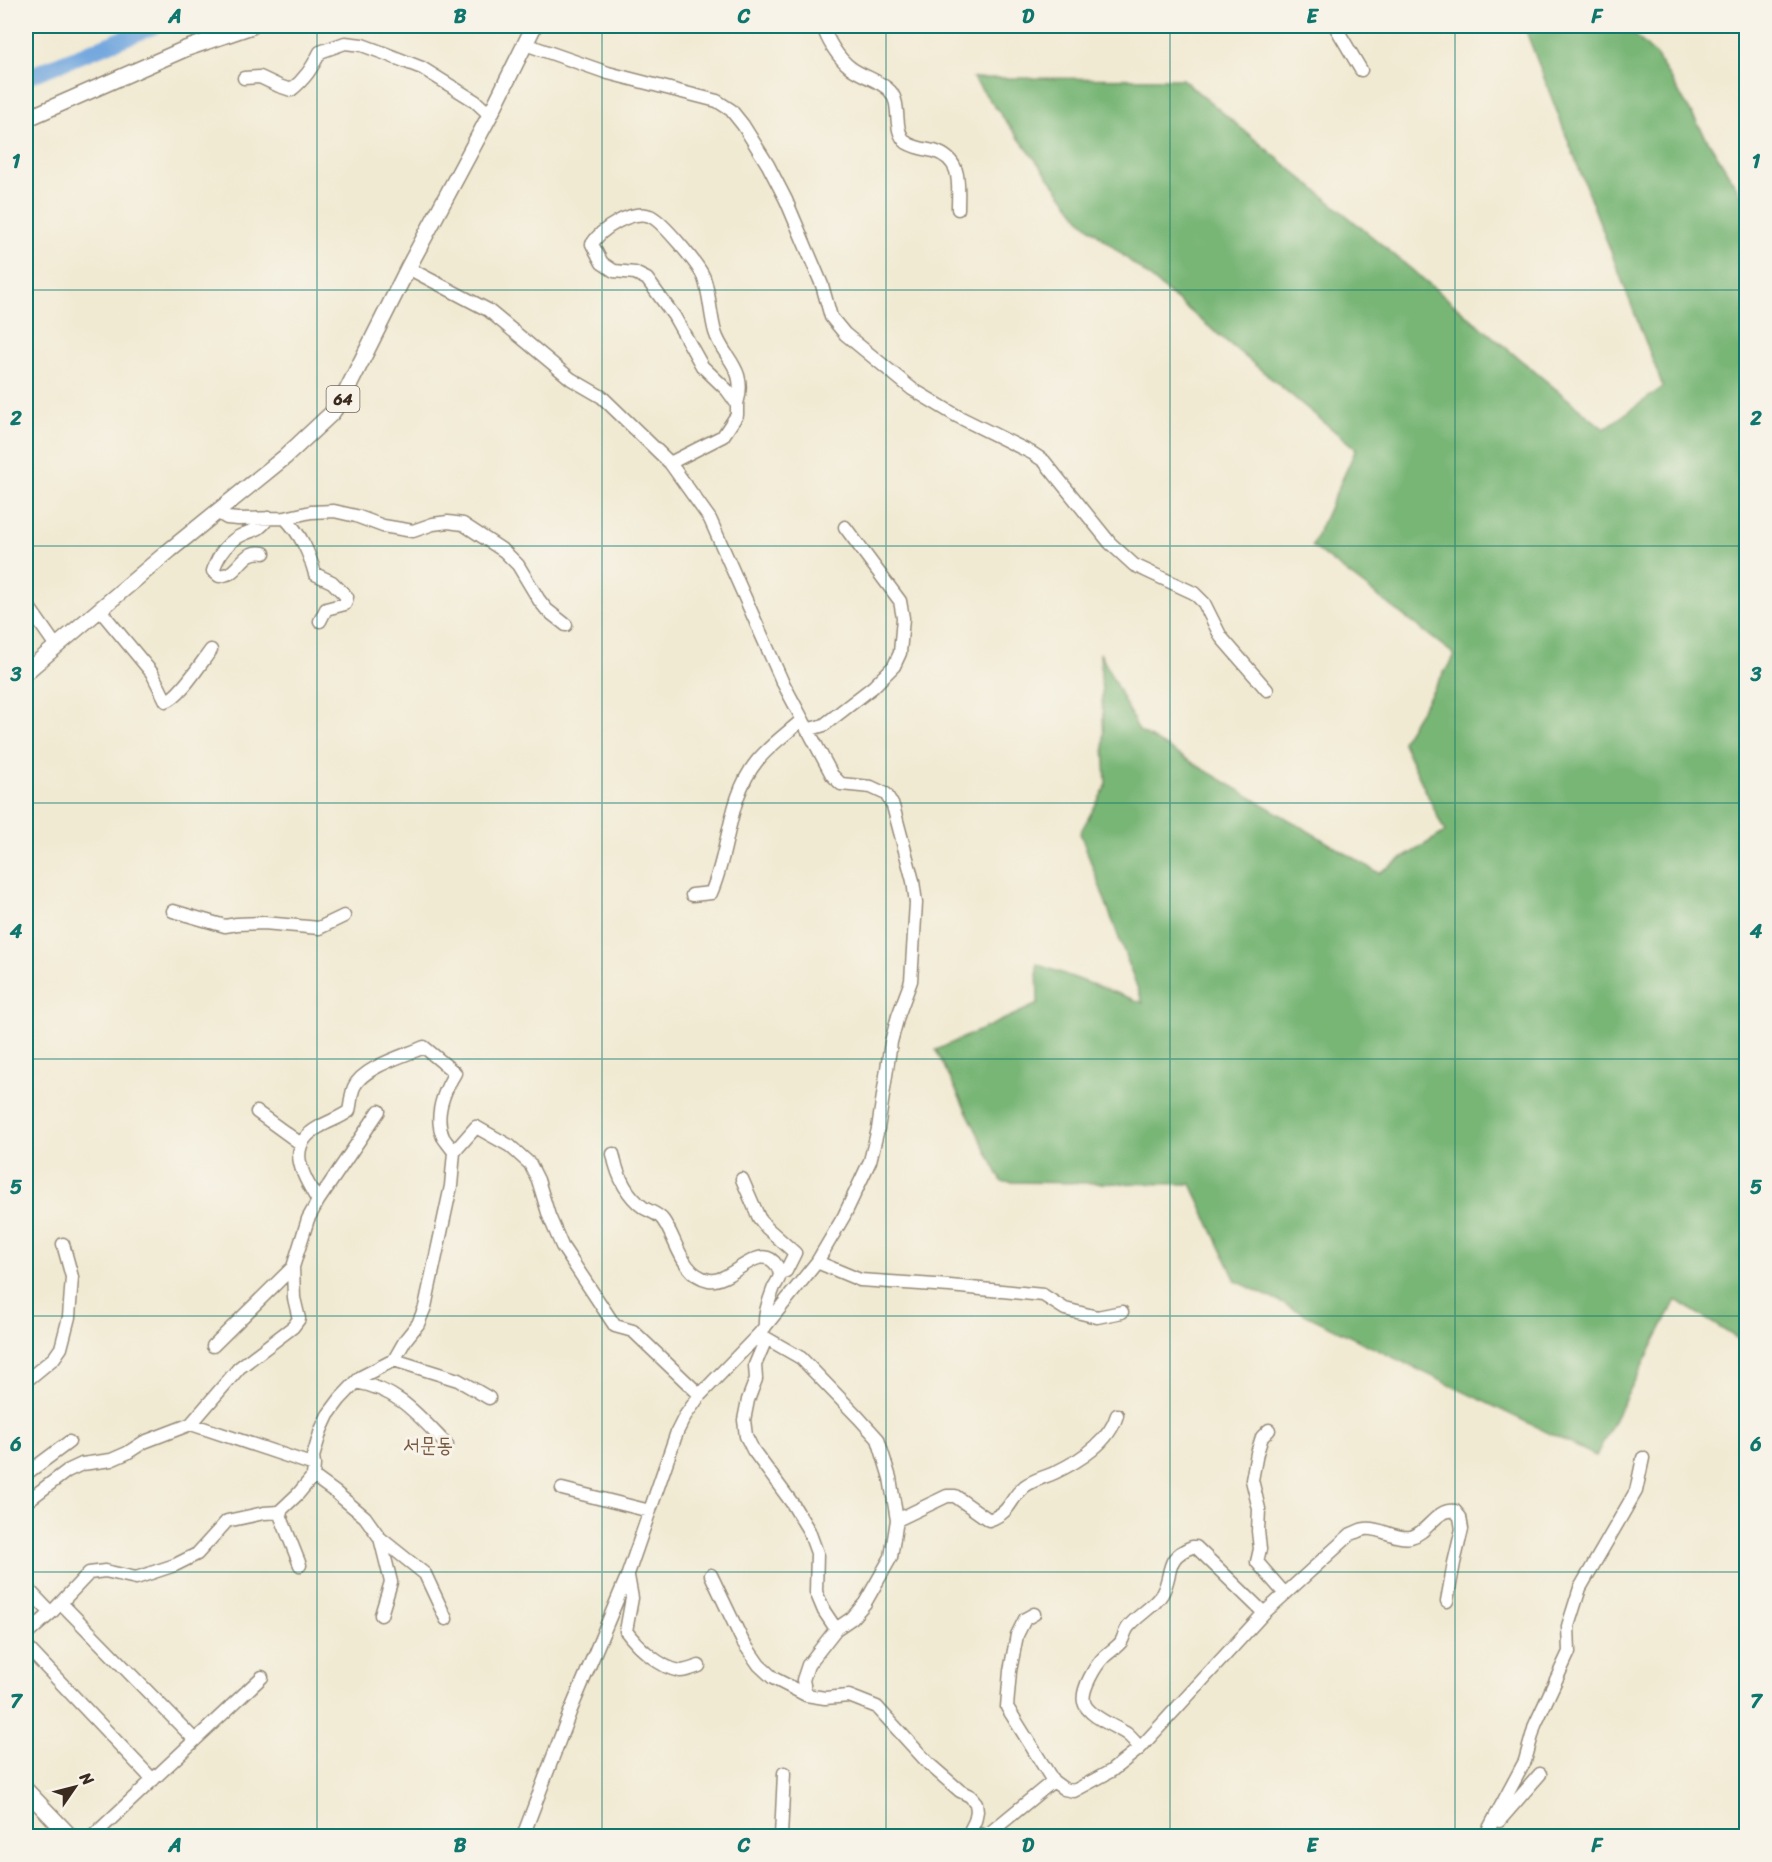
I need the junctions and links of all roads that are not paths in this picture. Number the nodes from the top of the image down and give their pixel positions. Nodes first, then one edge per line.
1 (252, 26) edge
2 (534, 26) edge
3 (823, 26) edge
4 (1335, 26) edge
5 (525, 44) junction
6 (1361, 70) dead end
7 (244, 78) dead end
8 (490, 115) junction
9 (26, 119) edge
10 (958, 208) dead end
11 (408, 268) junction
12 (737, 404) junction
13 (670, 463) junction
14 (217, 512) junction
15 (268, 518) junction
16 (285, 518) junction
17 (845, 527) dead end
18 (264, 553) dead end
19 (26, 603) edge
20 (99, 609) junction
21 (320, 621) dead end
22 (566, 625) dead end
23 (56, 646) junction
24 (211, 650) dead end
25 (26, 672) edge
26 (1267, 690) dead end
27 (805, 725) junction
28 (692, 895) dead end
29 (173, 910) dead end
30 (344, 916) dead end
31 (378, 1111) dead end
32 (257, 1112) dead end
33 (301, 1144) junction
34 (454, 1152) junction
35 (613, 1154) dead end
36 (742, 1179) dead end
37 (318, 1201) junction
38 (63, 1244) dead end
39 (817, 1262) junction
40 (292, 1267) junction
41 (780, 1274) junction
42 (1122, 1312) dead end
43 (762, 1330) junction
44 (213, 1346) dead end
45 (394, 1359) junction
46 (26, 1381) edge
47 (356, 1382) junction
48 (700, 1395) junction
49 (489, 1398) dead end
50 (1117, 1415) dead end
51 (191, 1424) junction
52 (1269, 1430) dead end
53 (69, 1442) dead end
54 (447, 1445) dead end
55 (1642, 1458) dead end
56 (313, 1471) junction
57 (26, 1474) edge
58 (562, 1489) dead end
59 (26, 1502) edge
60 (650, 1511) junction
61 (279, 1512) junction
62 (897, 1520) junction
63 (380, 1538) junction
64 (300, 1564) dead end
65 (628, 1574) junction
66 (711, 1575) dead end
67 (26, 1587) edge
68 (1285, 1594) junction
69 (1447, 1601) dead end
70 (62, 1603) junction
71 (51, 1613) junction
72 (1264, 1613) junction
73 (381, 1614) dead end
74 (1034, 1614) dead end
75 (446, 1619) dead end
76 (836, 1629) junction
77 (26, 1635) edge
78 (26, 1646) edge
79 (699, 1666) dead end
80 (261, 1677) dead end
81 (806, 1695) junction
82 (195, 1740) junction
83 (1140, 1748) junction
84 (784, 1773) dead end
85 (1540, 1774) dead end
86 (153, 1780) junction
87 (1053, 1780) junction
88 (26, 1790) edge
89 (70, 1836) edge
90 (93, 1836) edge
91 (523, 1836) edge
92 (781, 1836) edge
93 (967, 1836) edge
94 (1485, 1836) edge

1 - 9 main road
2 - 5 main road, 64
3 - 10 street
4 - 6 street
5 - 8 main road, 64
5 - 26 street
7 - 8 street
8 - 11 main road, 64
11 - 13 street
11 - 14 main road, 64
12 - 12 street
12 - 13 street
13 - 27 street
14 - 15 street
14 - 20 main road, 64
15 - 16 street
15 - 18 street
16 - 21 street
16 - 22 street
17 - 27 street
19 - 23 street
20 - 23 main road, 64
20 - 24 street
23 - 25 main road, 64
27 - 28 street
27 - 39 street
29 - 30 street
31 - 37 street
32 - 33 street
33 - 34 street
33 - 37 street
34 - 45 street
34 - 48 street
35 - 41 street
36 - 41 street
37 - 40 street
38 - 46 street
39 - 42 street
39 - 43 street
40 - 44 street
40 - 51 street
41 - 43 street
43 - 48 street
43 - 62 street
43 - 76 street
45 - 47 street
45 - 49 street
47 - 54 street
47 - 56 street
48 - 60 street
50 - 62 street
51 - 56 street
51 - 59 street
52 - 68 street
53 - 57 street
55 - 94 street
56 - 61 street
56 - 63 street
58 - 60 street
60 - 65 street
61 - 64 street
61 - 70 street
62 - 76 street
63 - 73 street
63 - 75 street
65 - 79 street
65 - 91 street
66 - 81 street
67 - 71 street
68 - 69 street
68 - 72 street
70 - 71 street
70 - 82 street
71 - 77 street
72 - 83 street
72 - 83 street
74 - 87 street
76 - 81 street
78 - 86 street
80 - 82 street
81 - 93 street
82 - 86 street
83 - 87 street
84 - 92 street
85 - 94 street
86 - 90 street
87 - 93 street
88 - 89 main road

